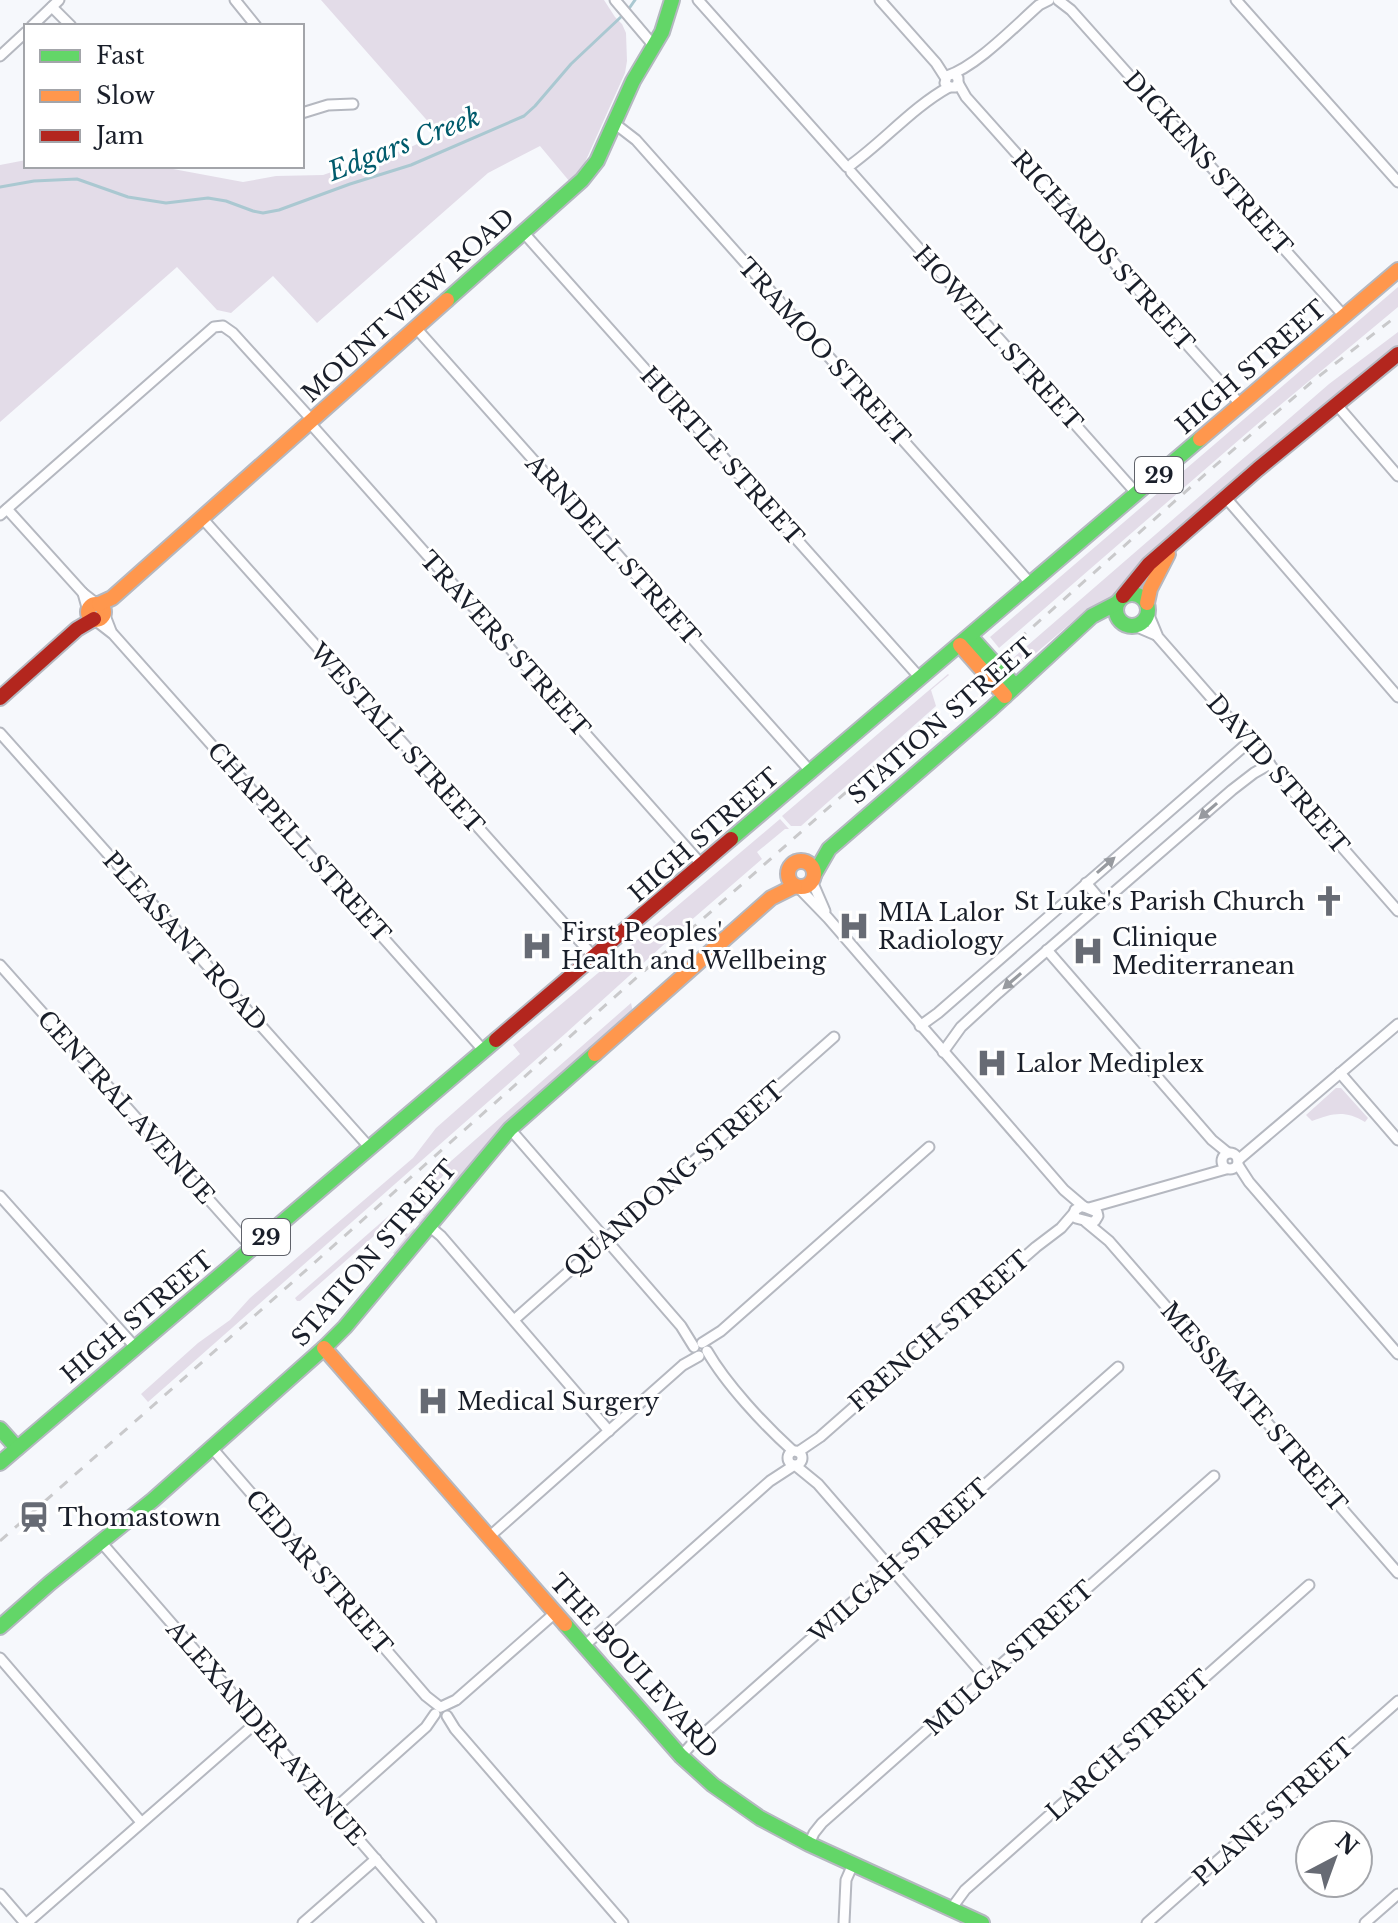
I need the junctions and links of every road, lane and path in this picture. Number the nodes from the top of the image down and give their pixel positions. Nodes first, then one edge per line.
1 (235, 0) edge
2 (672, 0) edge
3 (698, 0) edge
4 (880, 0) edge
5 (1058, 0) edge
6 (1066, 0) edge
7 (1236, 0) edge
8 (1044, 2) edge
9 (56, 3) edge
10 (617, 4) edge
11 (1071, 10) junction
12 (34, 24) edge
13 (70, 24) edge
14 (254, 24) edge
15 (24, 34) edge
16 (654, 46) junction
17 (0, 56) edge
18 (952, 80) junction
19 (353, 104) dead end
20 (304, 112) edge
21 (614, 123) junction
22 (852, 167) junction
23 (1398, 182) edge
24 (523, 232) junction
25 (1398, 270) edge
26 (1344, 316) junction
27 (416, 328) junction
28 (1398, 354) edge
29 (1336, 404) junction
30 (1241, 405) junction
31 (310, 421) junction
32 (1398, 476) edge
33 (1137, 494) junction
34 (1226, 498) junction
35 (4, 512) edge
36 (202, 518) junction
37 (1172, 547) junction
38 (1031, 584) junction
39 (1120, 599) junction
40 (1148, 608) junction
41 (98, 610) junction
42 (1120, 621) junction
43 (1082, 625) junction
44 (1135, 626) junction
45 (1158, 637) junction
46 (965, 640) junction
47 (921, 679) junction
48 (1010, 691) junction
49 (1398, 697) edge
50 (0, 698) edge
51 (0, 733) edge
52 (1250, 741) junction
53 (1270, 764) junction
54 (811, 772) junction
55 (829, 849) junction
56 (803, 861) junction
57 (702, 865) junction
58 (788, 872) junction
59 (805, 882) junction
60 (1086, 883) junction
61 (771, 898) junction
62 (1103, 903) junction
63 (1398, 911) edge
64 (828, 918) junction
65 (1047, 950) junction
66 (594, 957) junction
67 (0, 965) edge
68 (1398, 1024) edge
69 (920, 1026) junction
70 (834, 1037) dead end
71 (484, 1051) junction
72 (943, 1052) junction
73 (1340, 1073) junction
74 (510, 1129) junction
75 (1398, 1140) edge
76 (929, 1147) dead end
77 (370, 1148) junction
78 (1230, 1161) junction
79 (0, 1196) edge
80 (1085, 1214) junction
81 (429, 1226) junction
82 (605, 1239) junction
83 (252, 1248) junction
84 (514, 1320) junction
85 (136, 1348) junction
86 (324, 1348) junction
87 (701, 1349) junction
88 (1398, 1354) edge
89 (1118, 1367) dead end
90 (0, 1429) edge
91 (609, 1431) junction
92 (17, 1448) junction
93 (212, 1448) junction
94 (795, 1458) junction
95 (0, 1463) edge
96 (1214, 1476) dead end
97 (489, 1537) junction
98 (101, 1542) junction
99 (891, 1568) junction
100 (1398, 1573) edge
101 (1309, 1585) dead end
102 (555, 1613) junction
103 (0, 1627) edge
104 (584, 1646) junction
105 (0, 1658) edge
106 (986, 1678) junction
107 (1398, 1701) edge
108 (441, 1714) junction
109 (257, 1722) junction
110 (681, 1756) junction
111 (333, 1810) junction
112 (141, 1822) junction
113 (809, 1844) junction
114 (376, 1859) junction
115 (853, 1864) junction
116 (0, 1894) edge
117 (1398, 1894) edge
118 (951, 1909) junction
119 (26, 1923) edge
120 (303, 1923) edge
121 (431, 1923) edge
122 (623, 1923) edge
123 (844, 1923) edge
124 (982, 1923) edge
125 (1147, 1923) edge
126 (1365, 1923) edge

1 - 14 street
2 - 16 street, MOUNT VIEW ROAD
3 - 22 street, HOWELL STREET
4 - 18 street, RICHARDS STREET
5 - 11 street, DICKENS STREET
6 - 11 street, DICKENS STREET
7 - 23 street
8 - 18 street
9 - 12 street
9 - 13 street
10 - 16 street
11 - 26 street, DICKENS STREET
15 - 17 street
16 - 21 street, MOUNT VIEW ROAD
18 - 22 street
18 - 30 street, RICHARDS STREET
19 - 20 street
21 - 24 street, MOUNT VIEW ROAD
21 - 38 street, TRAMOO STREET
22 - 33 street, HOWELL STREET
24 - 27 street, MOUNT VIEW ROAD
24 - 47 street, HURTLE STREET
25 - 26 street, HIGH STREET / 29
26 - 30 street, HIGH STREET / 29
27 - 31 street, MOUNT VIEW ROAD
27 - 54 street, ARNDELL STREET
28 - 29 street, STATION STREET
29 - 32 street
29 - 34 street, STATION STREET
30 - 33 street, HIGH STREET / 29
31 - 35 street, TRAVERS STREET
31 - 36 street, MOUNT VIEW ROAD
31 - 57 street, TRAVERS STREET
33 - 38 street, HIGH STREET / 29
34 - 37 street, STATION STREET
34 - 49 street
35 - 41 street, CHAPPELL STREET
36 - 41 street, MOUNT VIEW ROAD
36 - 66 street, WESTALL STREET
37 - 39 street, STATION STREET
37 - 40 street, STATION STREET
38 - 46 street, HIGH STREET / 29
39 - 40 street
39 - 42 street
39 - 43 street, STATION STREET
40 - 44 street
40 - 45 street, DAVID STREET
41 - 50 street, MOUNT VIEW ROAD
41 - 71 street, CHAPPELL STREET
42 - 43 street
42 - 44 street
43 - 48 street, STATION STREET
44 - 45 street, DAVID STREET
45 - 52 street, DAVID STREET
46 - 47 street, HIGH STREET / 29
46 - 48 street
47 - 54 street, HIGH STREET / 29
48 - 55 street, STATION STREET
51 - 77 street, PLEASANT ROAD
52 - 53 street, DAVID STREET
60 -> 52 street
53 -> 62 street
53 - 63 street, DAVID STREET
54 - 57 street, HIGH STREET / 29
55 - 56 street, STATION STREET
55 - 59 street, STATION STREET
56 - 58 street
56 - 59 street
57 - 66 street, HIGH STREET / 29
58 - 59 street
58 - 61 street, STATION STREET
59 - 61 street, STATION STREET
59 - 64 street, MESSMATE STREET
59 - 64 street, MESSMATE STREET
60 - 62 street
60 - 69 street
61 - 74 street, STATION STREET
62 - 65 street
64 - 69 street, MESSMATE STREET
65 -> 72 street
65 - 78 street
66 - 71 street, HIGH STREET / 29
67 - 83 street, CENTRAL AVENUE
68 - 73 street
69 - 72 street, MESSMATE STREET
70 - 82 street, QUANDONG STREET
71 - 77 street, HIGH STREET / 29
72 - 80 street, MESSMATE STREET
73 - 75 street
73 - 78 street
74 - 81 street, STATION STREET
74 - 82 street
76 - 87 street
77 - 83 street, HIGH STREET / 29
78 - 80 street
78 - 88 street
79 - 85 street
80 - 94 street, FRENCH STREET
80 - 100 street, MESSMATE STREET
81 - 84 street
81 - 86 street, STATION STREET
82 - 84 street, QUANDONG STREET
82 - 87 street
83 - 85 street, HIGH STREET / 29
84 - 91 street
85 - 92 street, HIGH STREET / 29
86 - 93 street, STATION STREET
86 - 97 street, THE BOULEVARD
87 - 91 street
87 - 94 street
89 - 99 street, WILGAH STREET
90 - 92 street
91 - 97 street
92 - 95 street, HIGH STREET / 29
93 - 98 street, STATION STREET
93 - 108 street, CEDAR STREET
94 - 99 street
94 - 104 street, FRENCH STREET
96 - 106 street, MULGA STREET
97 - 102 street, THE BOULEVARD
98 - 103 street, STATION STREET
98 - 109 street, ALEXANDER AVENUE
99 - 106 street
99 - 110 street, WILGAH STREET
101 - 118 street, LARCH STREET
102 - 104 street, THE BOULEVARD
102 - 108 street
104 - 110 street, THE BOULEVARD
105 - 112 street
106 - 113 street, MULGA STREET
107 - 125 street, PLANE STREET
108 - 111 street
108 - 122 street, CEDAR STREET
109 - 111 street, ALEXANDER AVENUE
109 - 112 street
110 - 113 street, THE BOULEVARD
111 - 114 street, ALEXANDER AVENUE
112 - 119 street
113 - 115 street, THE BOULEVARD
114 - 120 street
114 - 121 street, ALEXANDER AVENUE
115 - 118 street, THE BOULEVARD
115 - 123 street
116 - 119 street
117 - 126 street
118 - 124 street, THE BOULEVARD

